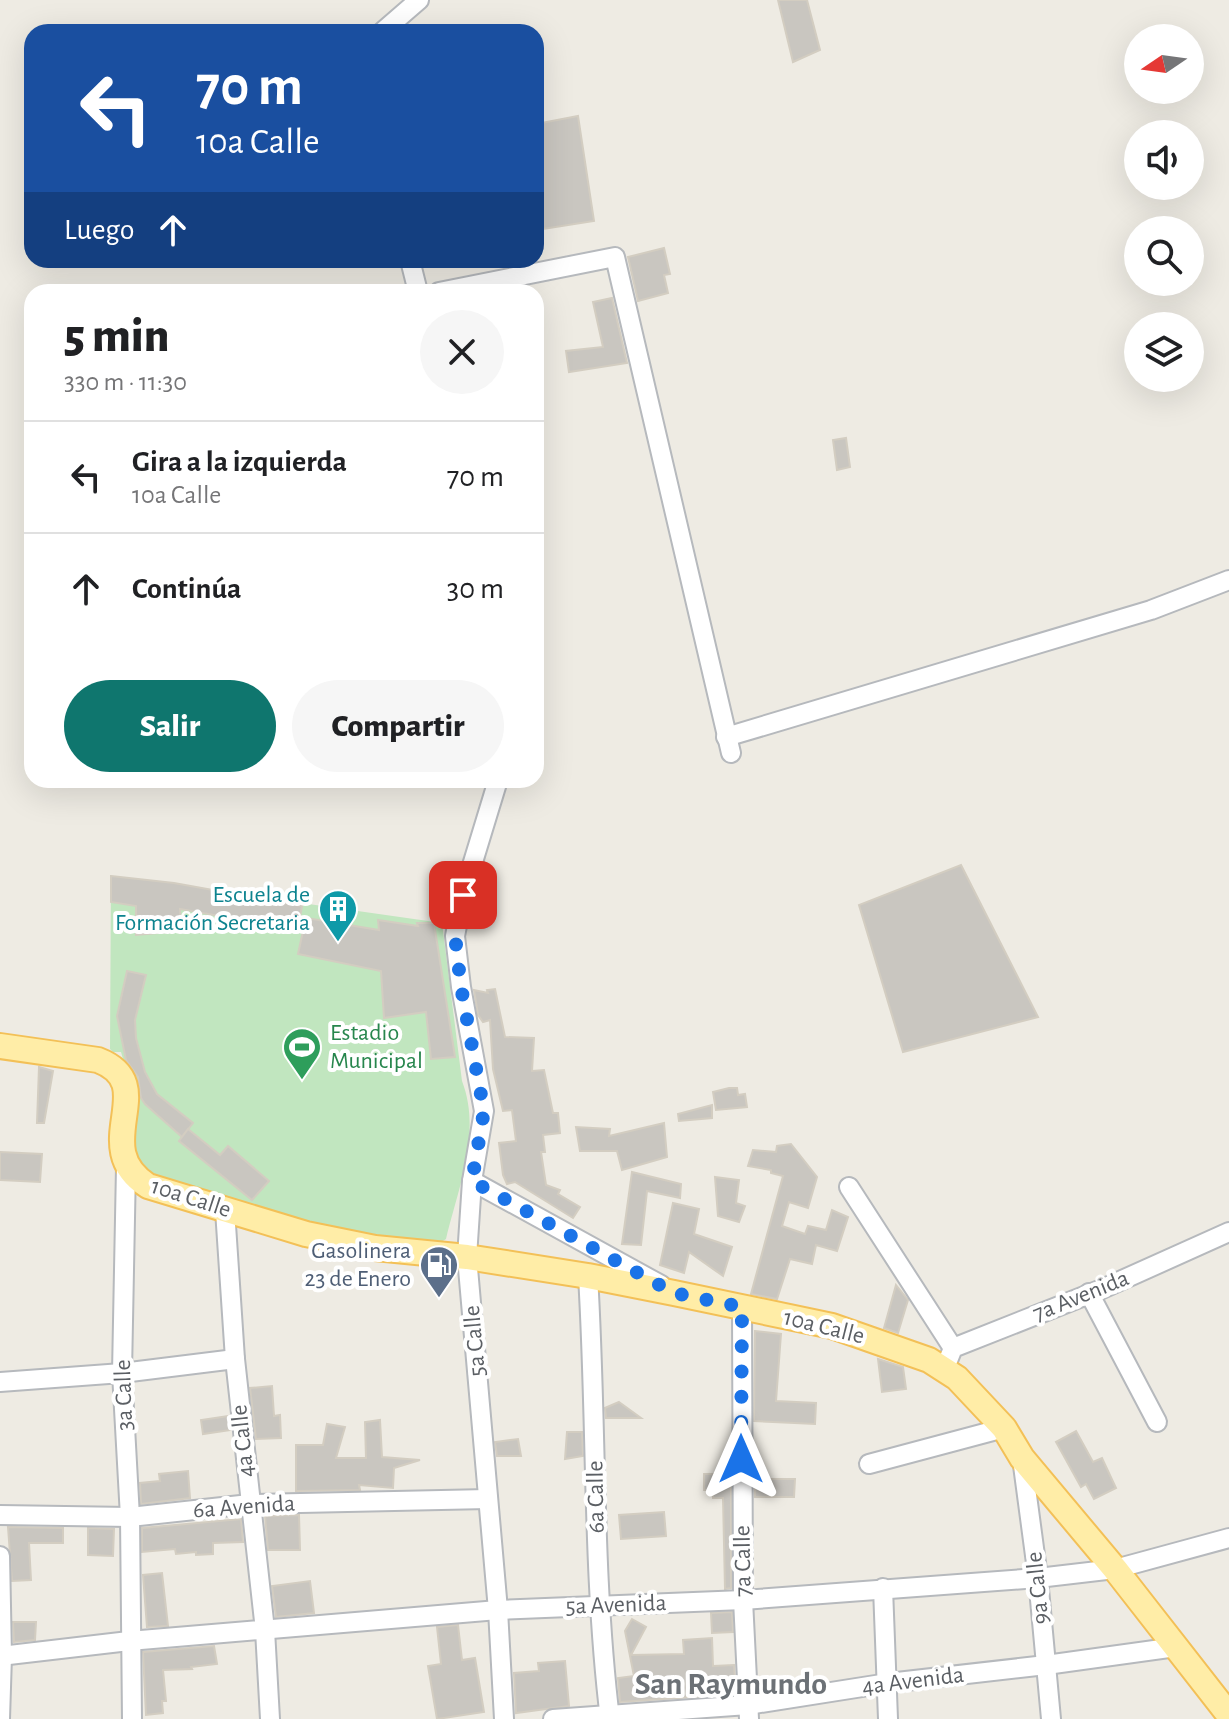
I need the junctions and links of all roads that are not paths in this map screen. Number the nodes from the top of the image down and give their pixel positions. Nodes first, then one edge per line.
1 (419, 0) edge
2 (391, 24) edge
3 (479, 284) edge
4 (1229, 580) edge
5 (496, 788) edge
6 (0, 1046) edge
7 (126, 1167) junction
8 (472, 1181) junction
9 (849, 1187) dead end
10 (225, 1210) junction
11 (1229, 1232) edge
12 (467, 1257) junction
13 (588, 1276) junction
14 (674, 1293) junction
15 (1089, 1293) junction
16 (742, 1307) junction
17 (949, 1358) junction
18 (235, 1359) junction
19 (122, 1373) junction
20 (0, 1382) edge
21 (1157, 1422) dead end
22 (1004, 1428) junction
23 (1022, 1458) junction
24 (869, 1464) dead end
25 (488, 1499) junction
26 (250, 1504) junction
27 (0, 1515) edge
28 (130, 1517) junction
29 (1229, 1538) edge
30 (0, 1556) edge
31 (1115, 1569) junction
32 (1038, 1578) junction
33 (883, 1588) junction
34 (743, 1600) junction
35 (599, 1605) junction
36 (498, 1610) junction
37 (265, 1630) junction
38 (129, 1641) junction
39 (1176, 1647) junction
40 (1, 1656) edge
41 (1046, 1665) junction
42 (888, 1683) junction
43 (749, 1712) edge
44 (1229, 1715) edge
45 (609, 1717) edge
46 (0, 1719) edge
47 (132, 1719) edge
48 (270, 1719) edge
49 (504, 1719) edge
50 (553, 1719) edge
51 (888, 1719) edge
52 (1051, 1719) edge

1 - 2 street
3 - 4 street
5 - 8 street, 5a Calle
6 - 7 main road, 3a Calle
7 - 10 main road, 10a Calle
7 - 19 street, 3a Calle
8 - 12 street, 5a Calle
8 - 14 street
9 - 17 street
10 - 12 main road, 10a Calle
10 - 18 street, 4a Calle
11 - 15 street, 7a Avenida
12 - 13 main road, 10a Calle
12 - 25 street, 5a Calle
13 - 14 main road, 10a Calle
13 - 35 street, 6a Calle
14 - 16 main road, 10a Calle
15 - 17 street, 7a Avenida
15 - 21 street
16 - 17 main road, 10a Calle
16 - 34 street, 7a Calle
17 - 22 main road, 10a Calle
18 - 19 street
18 - 26 street, 4a Calle
19 - 20 street
19 - 28 street, 3a Calle
22 - 23 main road, 10a Calle
22 - 24 street
23 - 31 main road, 10a Calle
23 - 32 street, 9a Calle
25 - 26 street, 6a Avenida
25 - 36 street, 5a Calle
26 - 28 street, 6a Avenida
26 - 37 street, 4a Calle
27 - 28 street, 6a Avenida
28 - 38 street, 3a Calle
29 - 31 street, 5a Avenida
30 - 40 street
31 - 32 street, 5a Avenida
31 - 39 main road, 10a Calle
32 - 33 street, 5a Avenida
32 - 41 street, 9a Calle
33 - 34 street, 5a Avenida
33 - 42 street
34 - 35 street, 5a Avenida
34 - 43 street, 7a Calle
35 - 36 street, 5a Avenida
35 - 45 street, 6a Calle
36 - 37 street, 5a Avenida
36 - 49 street, 5a Calle
37 - 38 street, 5a Avenida
37 - 48 street, 4a Calle
38 - 40 street, 5a Avenida
38 - 47 street, 3a Calle
39 - 41 street, 4a Avenida
39 - 44 main road, 10a Calle
40 - 46 street
41 - 42 street, 4a Avenida
41 - 52 street, 9a Calle
42 - 43 street, 4a Avenida
42 - 51 street
43 - 45 street, 4a Avenida
45 - 50 street, 4a Avenida

